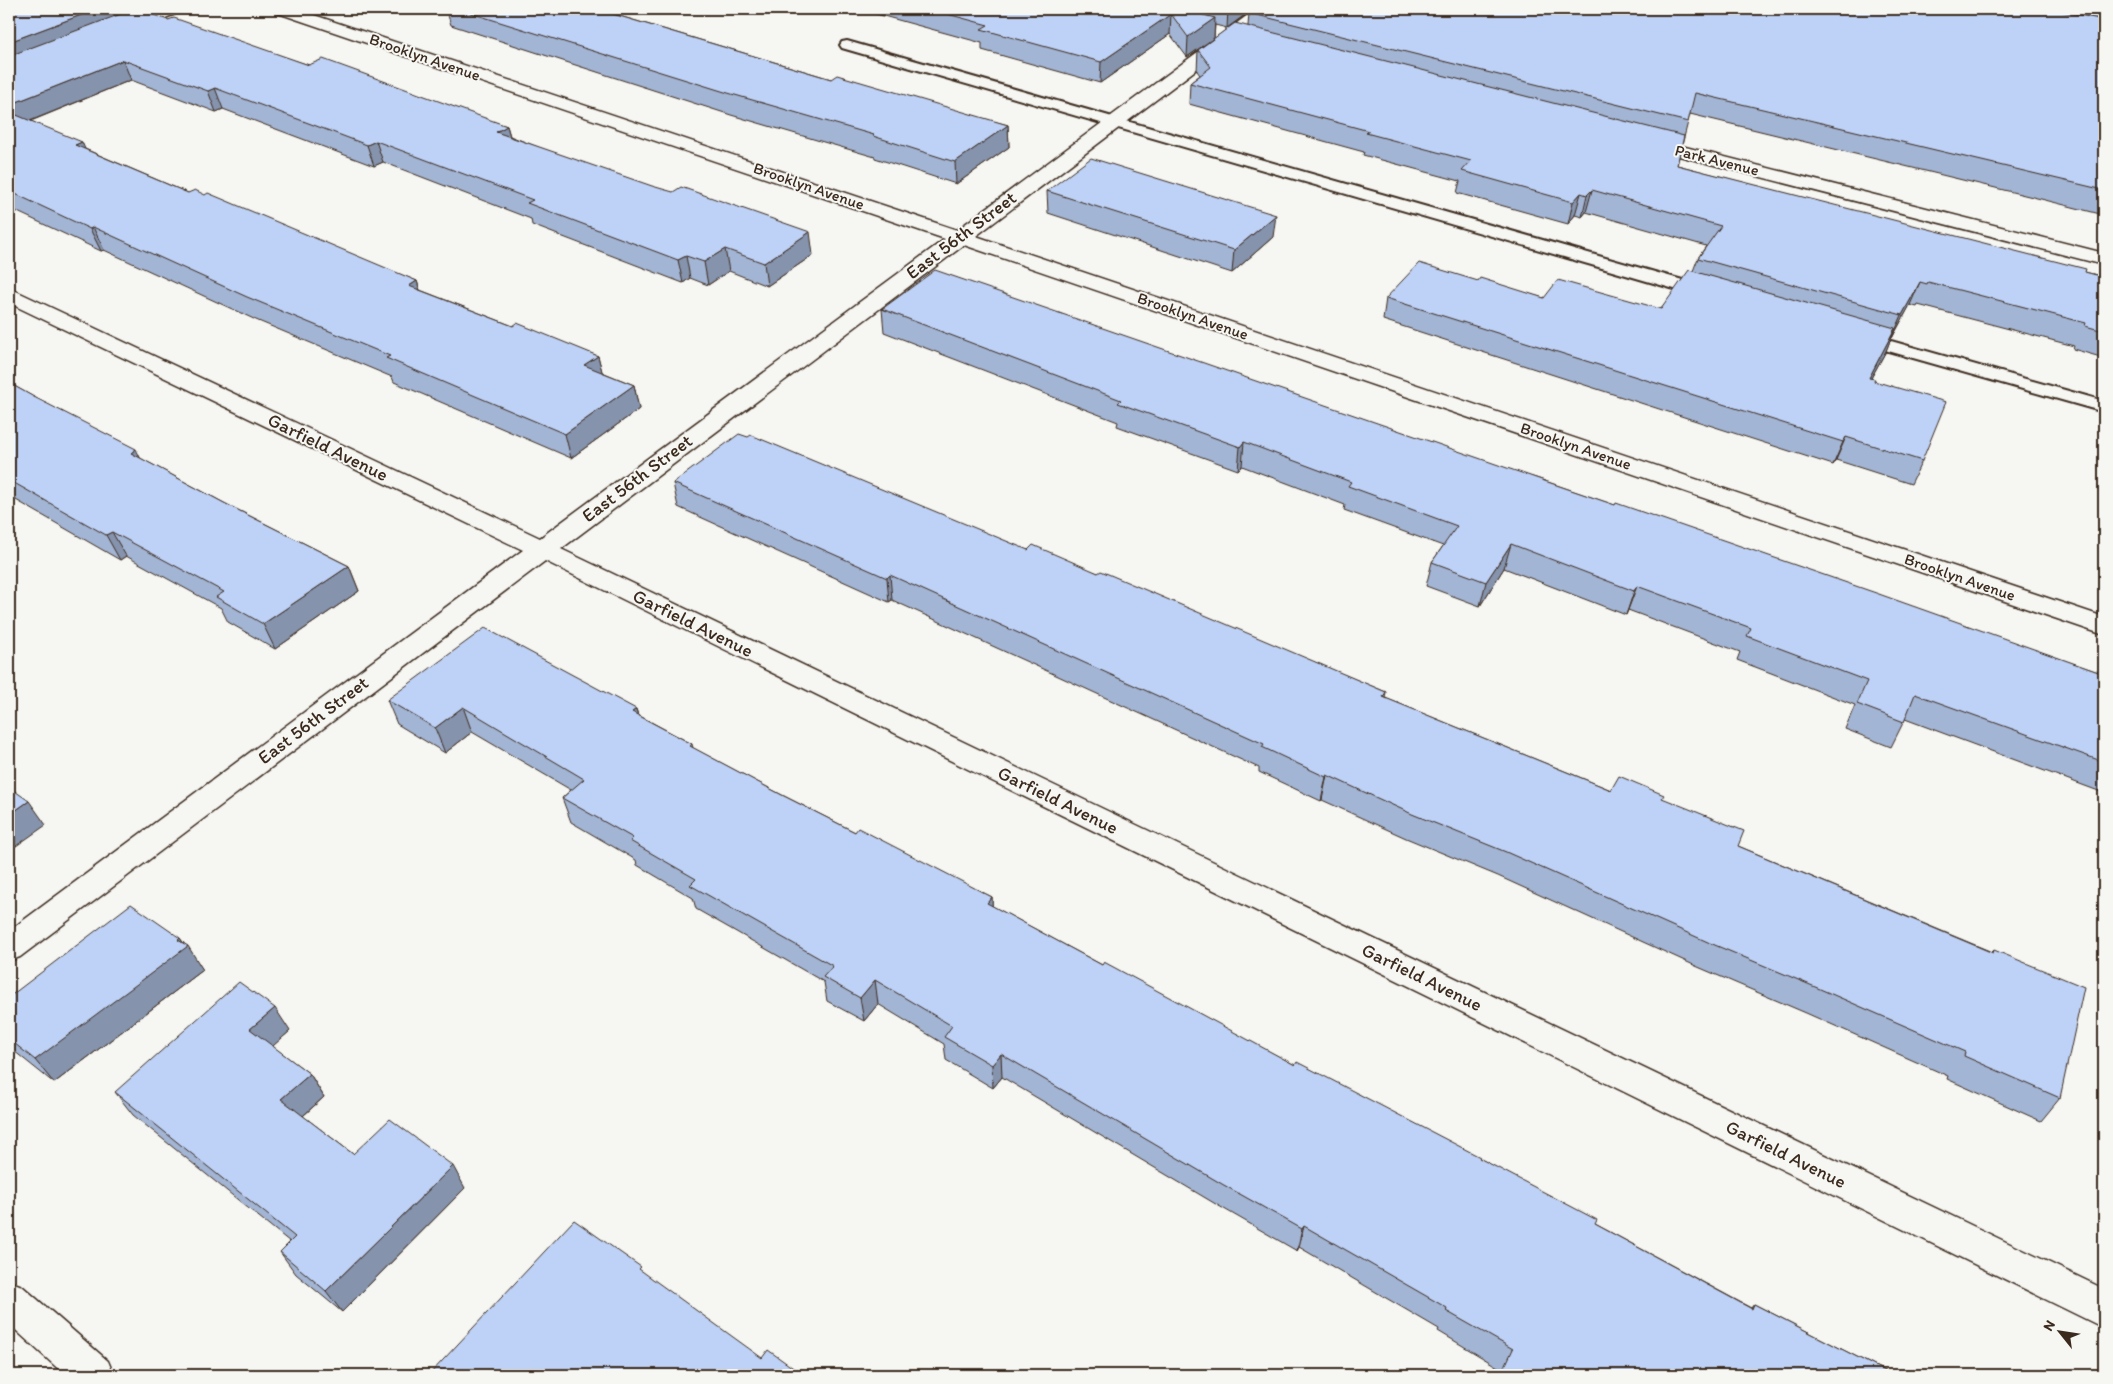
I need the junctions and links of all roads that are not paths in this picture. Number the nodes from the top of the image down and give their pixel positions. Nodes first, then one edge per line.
1 (174, 9) edge
2 (281, 9) edge
3 (1266, 9) edge
4 (110, 34) edge
5 (847, 45) dead end
6 (1115, 121) junction
7 (1633, 138) edge
8 (960, 237) junction
9 (2104, 259) edge
10 (9, 295) edge
11 (1722, 297) edge
12 (1846, 333) edge
13 (2104, 407) edge
14 (542, 549) junction
15 (2104, 626) edge
16 (9, 948) edge
17 (9, 1299) edge
18 (2104, 1309) edge
19 (94, 1375) edge

1 - 4 street
2 - 8 street, Brooklyn Avenue
3 - 6 street, East 56th Street
5 - 6 lane
6 - 8 street, East 56th Street
6 - 11 lane
7 - 9 street, Park Avenue
8 - 14 street, East 56th Street
8 - 15 street, Brooklyn Avenue
10 - 14 street, Garfield Avenue
12 - 13 lane
14 - 16 street, East 56th Street
14 - 18 street, Garfield Avenue
17 - 19 street

